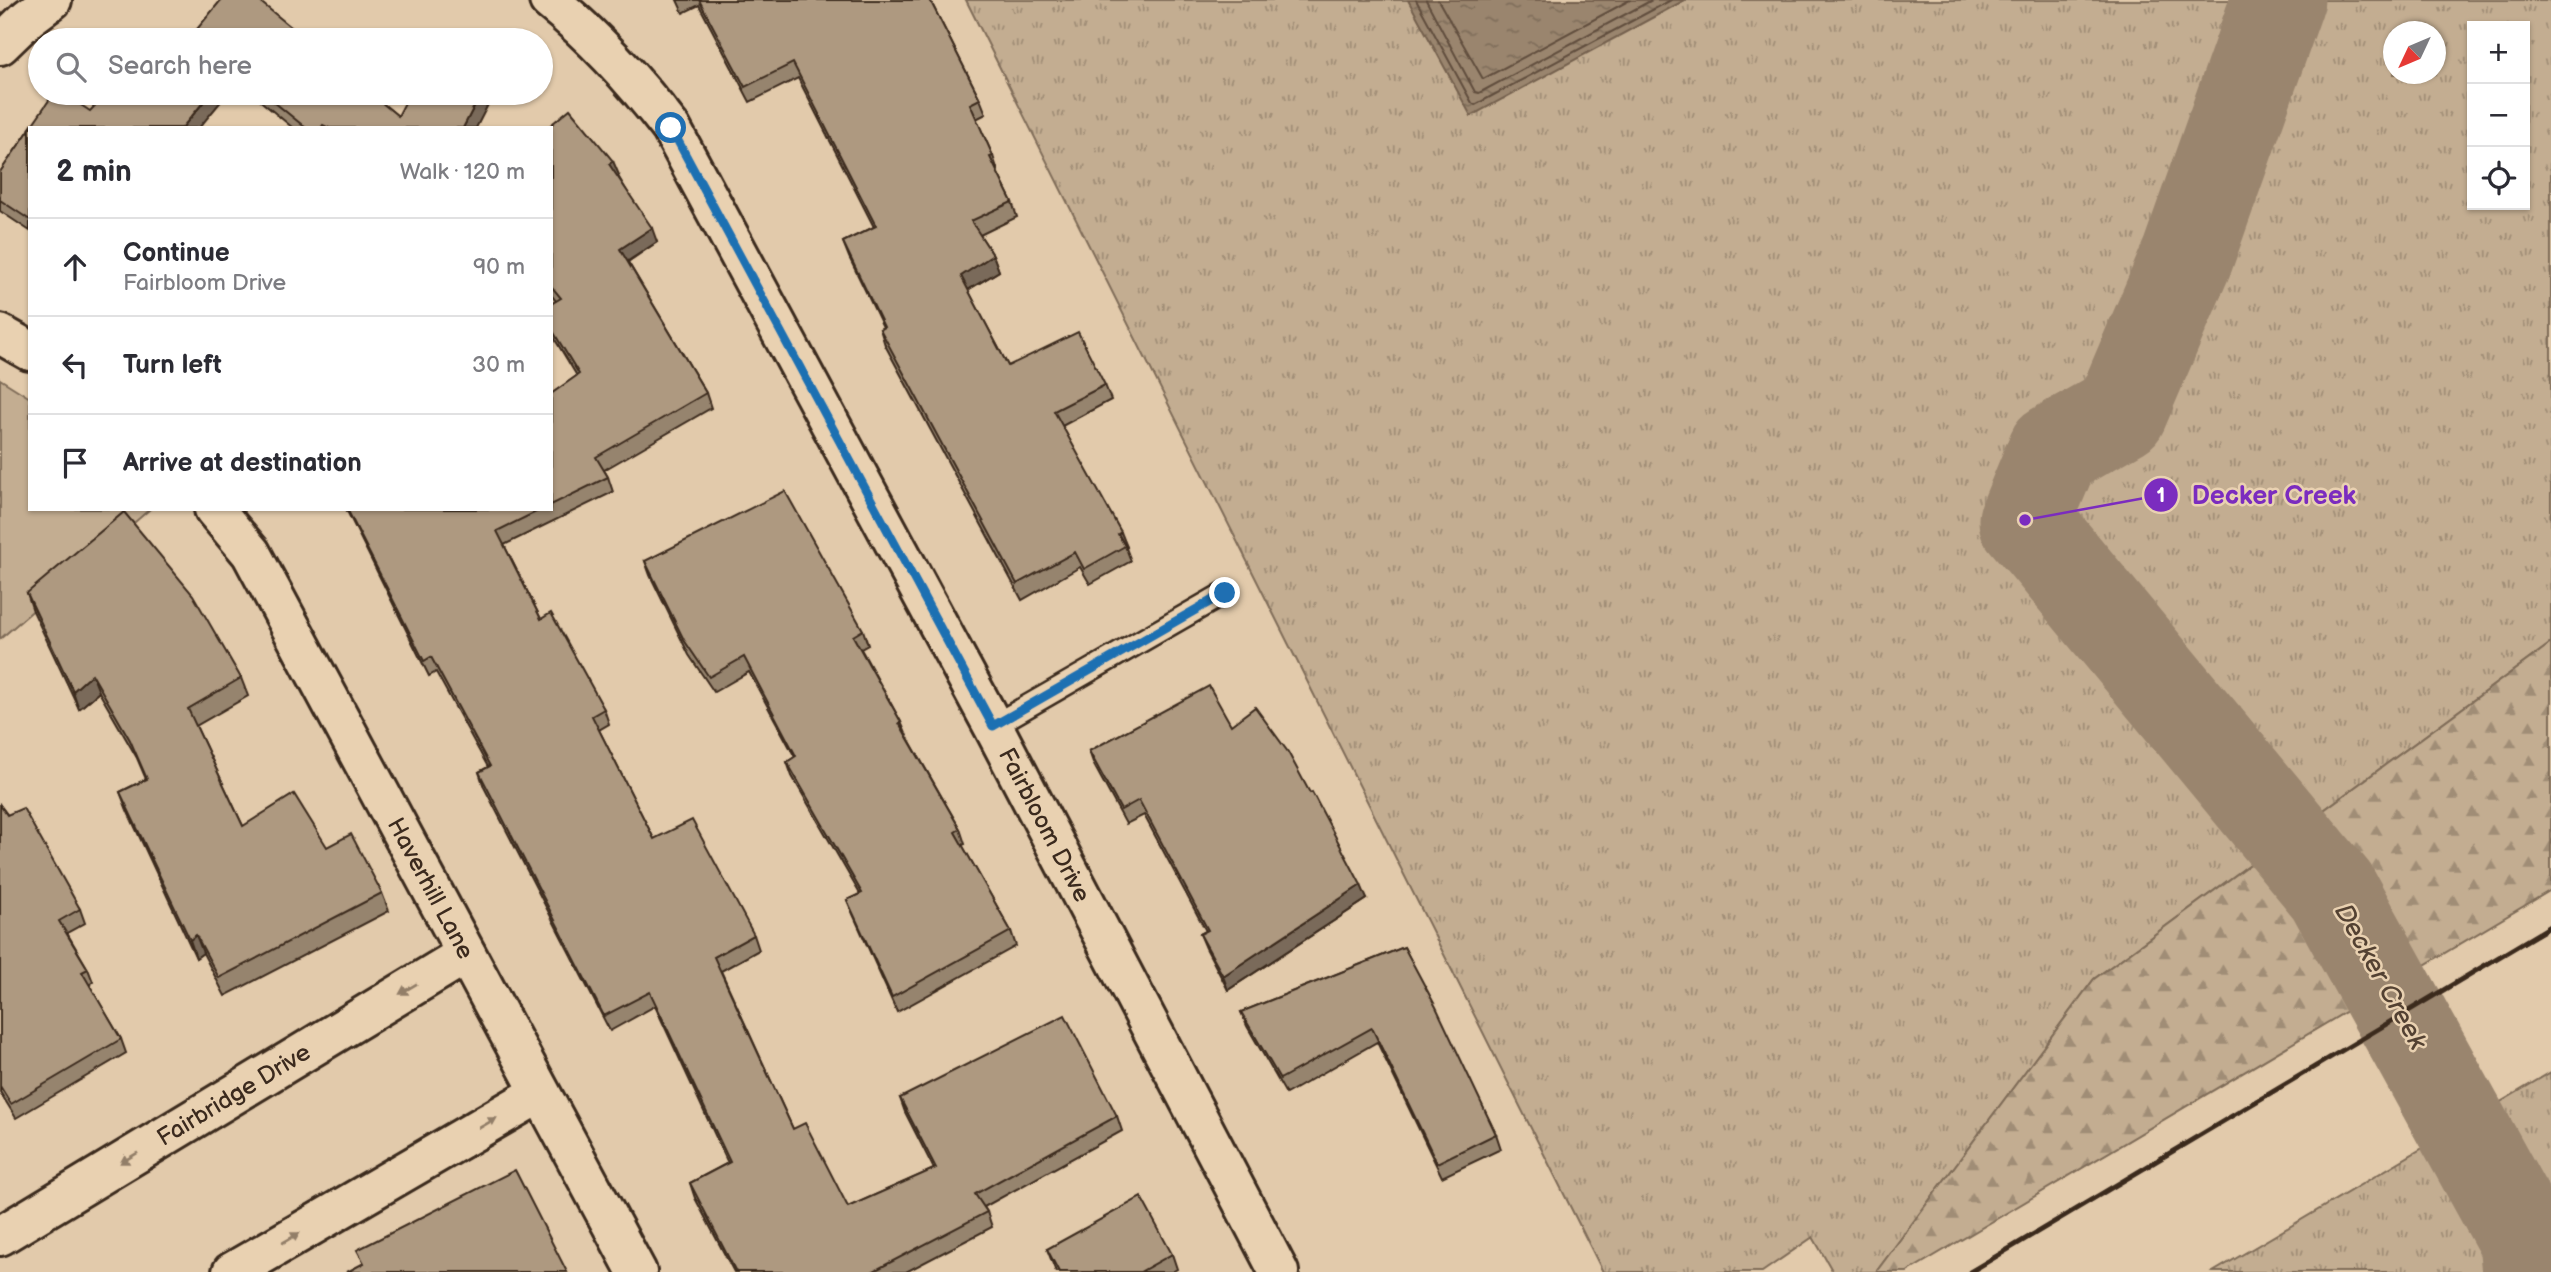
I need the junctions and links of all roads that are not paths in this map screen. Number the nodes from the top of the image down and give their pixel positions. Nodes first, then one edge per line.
1 (52, 0) edge
2 (549, 0) edge
3 (0, 45) edge
4 (0, 334) edge
5 (28, 350) edge
6 (216, 511) edge
7 (1225, 593) dead end
8 (993, 726) junction
9 (466, 954) junction
10 (540, 1093) junction
11 (0, 1236) edge
12 (232, 1272) edge
13 (637, 1272) edge
14 (1279, 1272) edge

1 - 3 street
2 - 8 street, Fairbloom Drive
4 - 5 street
6 - 9 street, Haverhill Lane
7 - 8 lane
8 - 14 street, Fairbloom Drive
9 - 10 street, Haverhill Lane
9 -> 11 street, Fairbridge Drive
12 -> 10 street
10 - 13 street, Haverhill Lane

